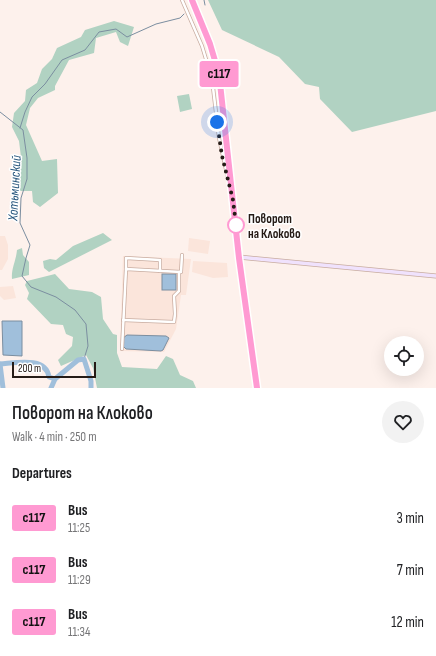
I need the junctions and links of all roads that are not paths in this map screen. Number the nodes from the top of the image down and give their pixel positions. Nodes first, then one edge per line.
1 (182, 0) edge
2 (192, 0) edge
3 (233, 200) junction
4 (182, 255) dead end
5 (239, 258) junction
6 (126, 269) junction
7 (160, 271) junction
8 (179, 272) junction
9 (436, 276) edge
10 (123, 320) junction
11 (122, 349) dead end
12 (256, 388) edge

1 - 3 street
2 - 3 main road
3 - 5 main road
4 - 8 street
5 - 9 main road
5 - 12 main road
6 - 7 street
6 - 7 street
6 - 10 street
7 - 8 street
8 - 10 street
10 - 11 street

